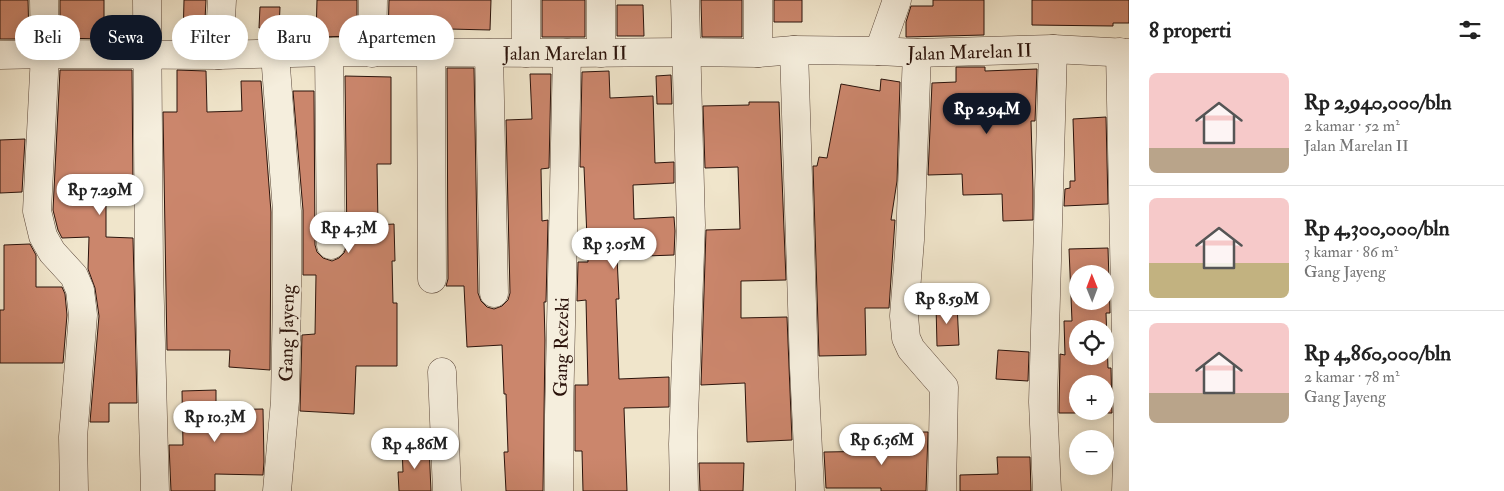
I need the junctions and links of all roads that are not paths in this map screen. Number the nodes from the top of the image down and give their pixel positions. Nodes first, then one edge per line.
1 (44, 0) edge
2 (147, 0) edge
3 (222, 0) edge
4 (373, 0) edge
5 (526, 0) edge
6 (601, 0) edge
7 (685, 0) edge
8 (758, 0) edge
9 (897, 0) edge
10 (44, 15) edge
11 (147, 15) edge
12 (221, 15) edge
13 (373, 15) edge
14 (487, 46) junction
15 (1053, 49) junction
16 (454, 50) edge
17 (794, 50) junction
18 (879, 51) junction
19 (329, 52) joint
20 (339, 52) edge
21 (686, 52) junction
22 (1124, 52) edge
23 (526, 53) junction
24 (601, 53) junction
25 (758, 53) junction
26 (917, 53) junction
27 (567, 54) junction
28 (0, 55) edge
29 (15, 55) edge
30 (45, 60) edge
31 (147, 60) edge
32 (275, 60) edge
33 (431, 60) edge
34 (330, 211) junction
35 (287, 212) junction
36 (331, 245) dead end
37 (432, 279) dead end
38 (494, 293) dead end
39 (442, 372) dead end
40 (1129, 434) edge
41 (74, 491) edge
42 (155, 491) edge
43 (276, 491) edge
44 (447, 491) edge
45 (559, 491) edge
46 (684, 491) edge
47 (810, 491) edge
48 (942, 491) edge
49 (1048, 491) edge
50 (1126, 491) edge

1 - 10 street
2 - 11 street
3 - 12 street
4 - 13 street
5 - 23 street
6 - 24 street
7 - 21 street
8 - 25 street
9 - 18 street
14 - 16 street, Jalan Marelan II
14 - 23 street, Jalan Marelan II
14 - 38 street
15 - 22 street, Jalan Marelan II
15 - 26 street, Jalan Marelan II
15 - 49 street
17 - 18 street, Jalan Marelan II
17 - 25 street, Jalan Marelan II
17 - 47 street
18 - 26 street, Jalan Marelan II
19 - 20 street, Jalan Marelan II
19 - 34 street
21 - 24 street, Jalan Marelan II
21 - 25 street, Jalan Marelan II
21 - 46 street
22 - 40 street
23 - 27 street, Jalan Marelan II
24 - 27 street, Jalan Marelan II
26 - 48 street
27 - 45 street, Gang Rezeki
28 - 29 street, Jalan Marelan II
30 - 41 street
31 - 42 street
32 - 35 street, Gang Jayeng
33 - 37 street
34 - 35 street
34 - 36 street
35 - 43 street, Gang Jayeng
39 - 44 street
40 - 50 street

